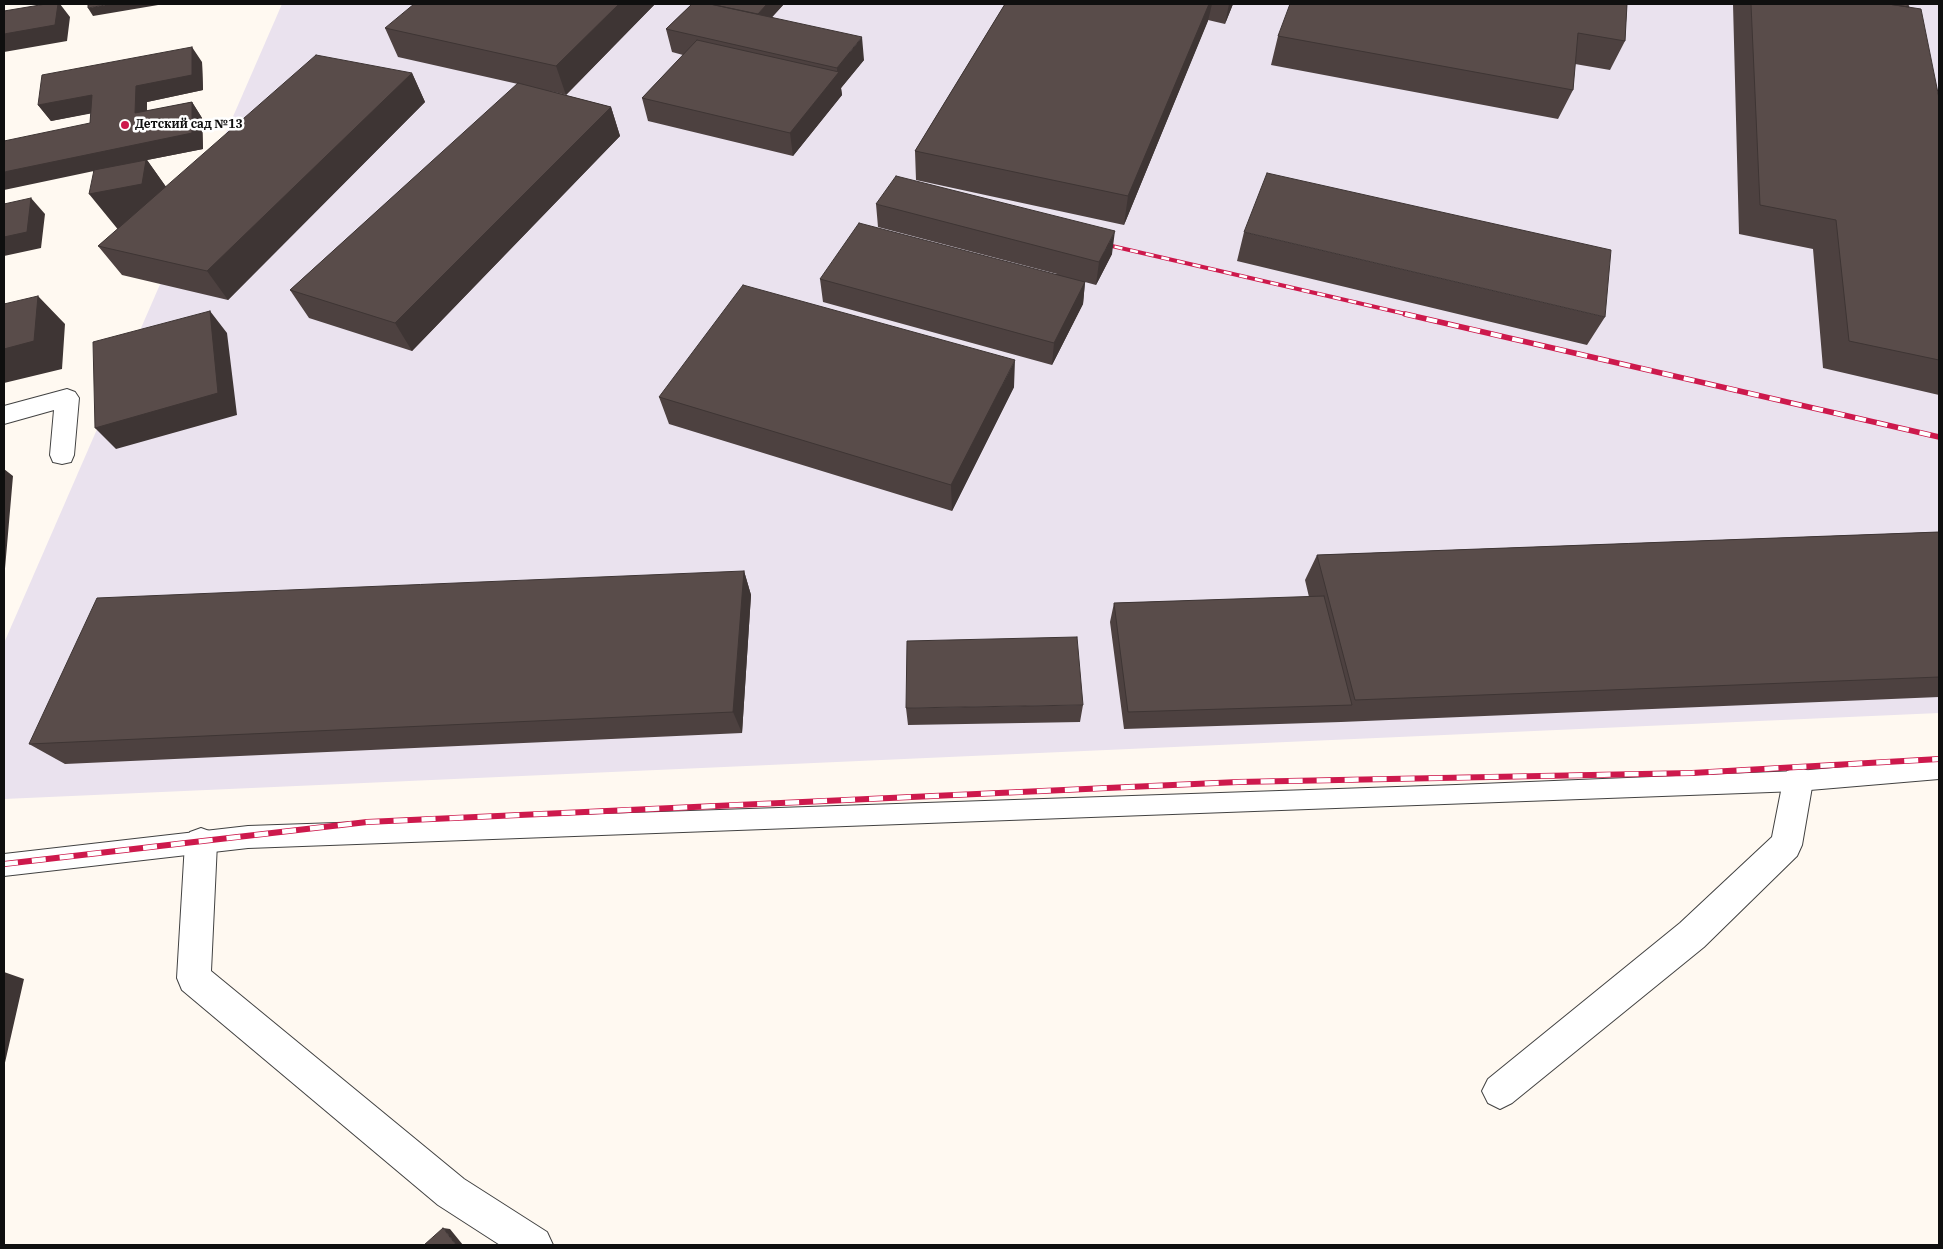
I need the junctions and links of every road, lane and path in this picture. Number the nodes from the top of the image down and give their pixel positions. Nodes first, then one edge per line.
1 (4, 416) edge
2 (62, 456) dead end
3 (1939, 769) edge
4 (1798, 781) junction
5 (200, 843) junction
6 (4, 865) edge
7 (1500, 1091) dead end
8 (534, 1245) edge

1 - 2 street
3 - 4 lane
4 - 5 lane
4 - 7 street
5 - 6 lane
5 - 8 street

